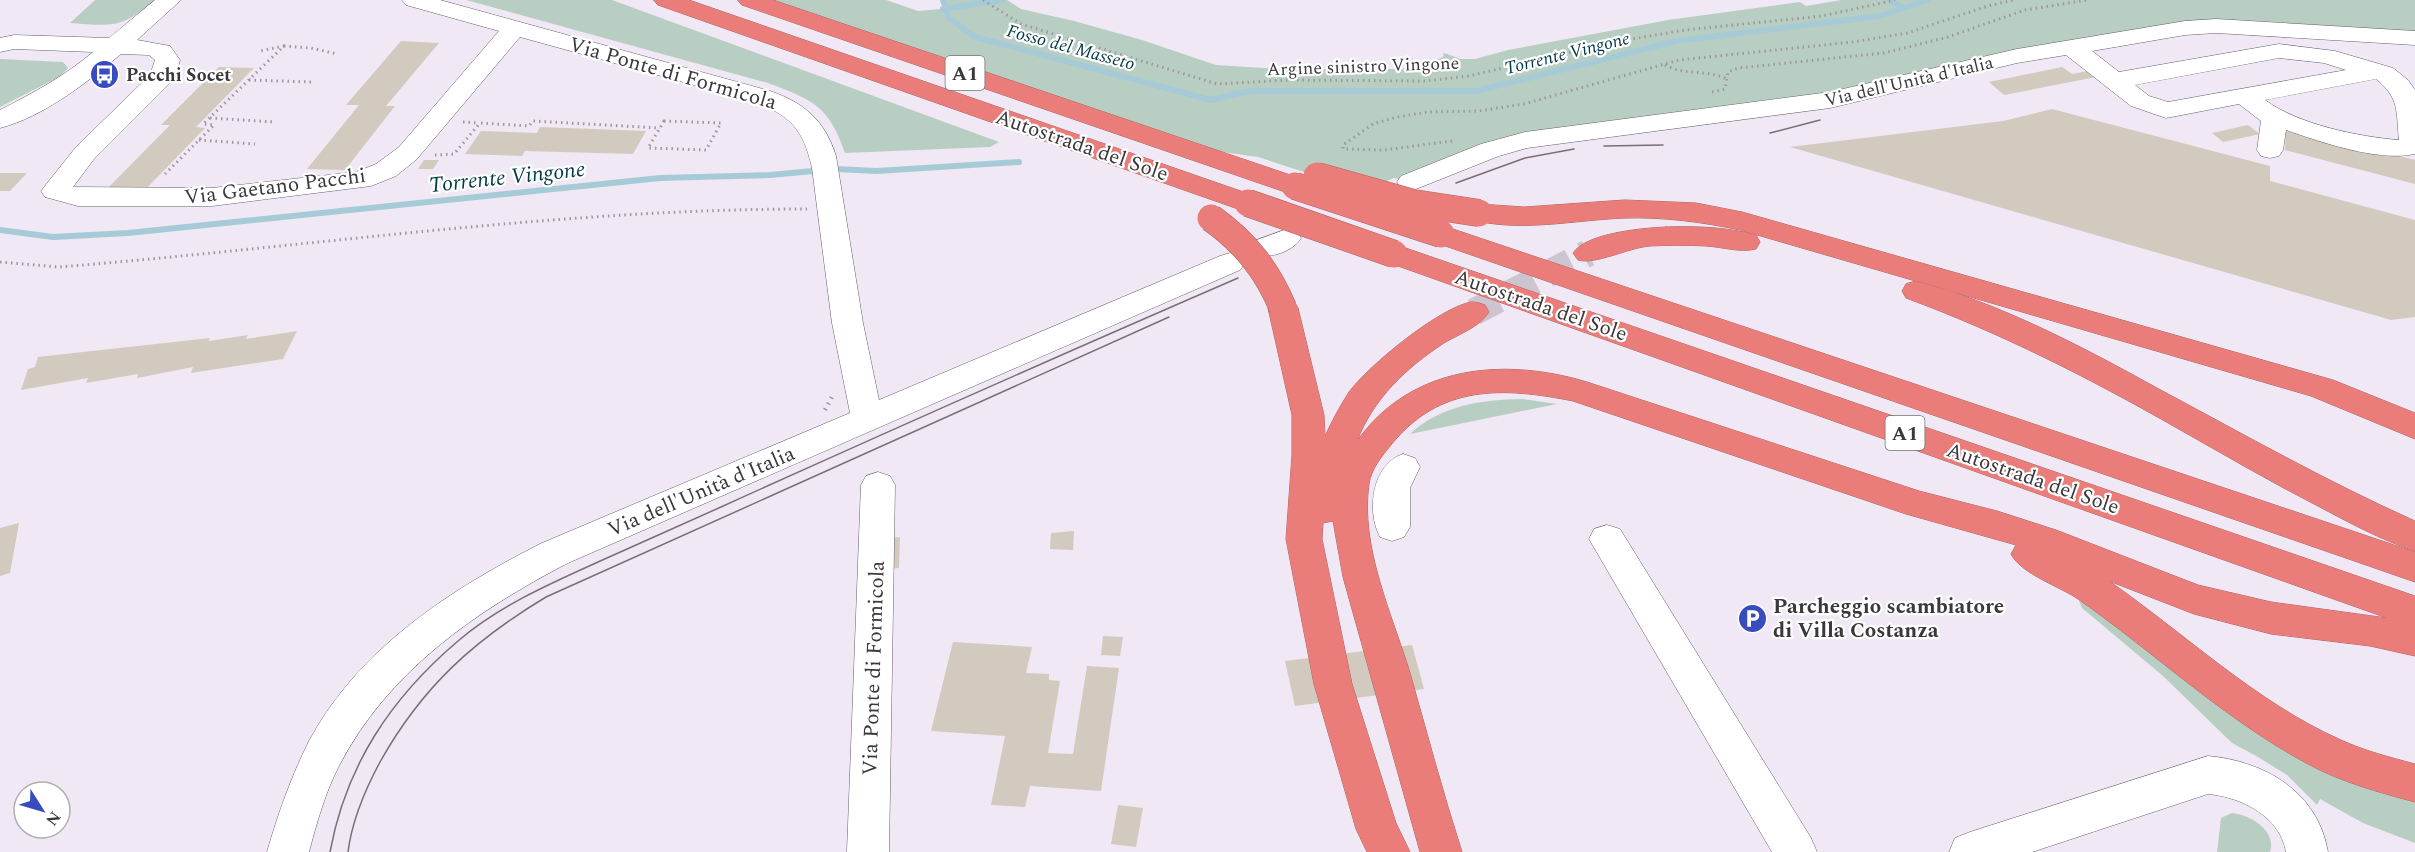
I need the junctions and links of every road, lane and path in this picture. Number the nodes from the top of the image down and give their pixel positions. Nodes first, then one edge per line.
1 (169, 0) edge
2 (414, 0) edge
3 (666, 0) edge
4 (750, 0) edge
5 (983, 0) edge
6 (1895, 0) edge
7 (2014, 0) edge
8 (2087, 0) edge
9 (514, 28) junction
10 (2415, 38) edge
11 (0, 45) edge
12 (116, 46) junction
13 (284, 46) junction
14 (2070, 46) junction
15 (260, 51) dead end
16 (337, 54) dead end
17 (1665, 65) junction
18 (2415, 68) edge
19 (2384, 73) junction
20 (2415, 77) edge
21 (1727, 79) junction
22 (249, 80) junction
23 (2113, 81) junction
24 (311, 82) dead end
25 (931, 93) junction
26 (1712, 93) dead end
27 (2245, 98) junction
28 (210, 118) junction
29 (2274, 118) junction
30 (0, 120) edge
31 (274, 122) dead end
32 (660, 128) junction
33 (199, 140) junction
34 (1456, 141) dead end
35 (255, 144) dead end
36 (2270, 150) dead end
37 (408, 153) junction
38 (172, 179) dead end
39 (1306, 181) junction
40 (1411, 182) dead end
41 (831, 208) junction
42 (1588, 253) tunnel mouth
43 (0, 262) edge
44 (1230, 263) dead end
45 (1473, 312) tunnel mouth
46 (868, 420) junction
47 (2415, 427) edge
48 (1403, 467) dead end
49 (878, 485) dead end
50 (1918, 504) junction
51 (1392, 527) dead end
52 (2415, 537) edge
53 (1607, 539) dead end
54 (2415, 567) edge
55 (2415, 612) edge
56 (2415, 640) edge
57 (1333, 684) junction
58 (2415, 783) edge
59 (288, 852) edge
60 (868, 852) edge
61 (1389, 852) edge
62 (1442, 852) edge
63 (1796, 852) edge
64 (1970, 852) edge
65 (2307, 852) edge

1 - 12 street
2 - 9 street, Via Ponte di Formicola
3 - 25 highway, Autostrada del Sole / A1
4 - 39 highway, Autostrada del Sole / A1
5 - 6 path, Argine sinistro Vingone
7 - 17 path
8 - 21 path
9 - 37 street, Via Gaetano Pacchi
9 - 41 street, Via Ponte di Formicola
10 - 14 street, Via dell'Unità d'Italia
11 - 12 street
12 - 30 street
12 - 37 street, Via Gaetano Pacchi
13 - 15 path
13 - 16 path
13 - 22 path
14 - 23 street
14 - 40 street, Via dell'Unità d'Italia
17 - 21 path
17 - 34 path
18 - 19 street
19 - 20 street
19 - 23 street
19 - 27 street
19 - 29 street
21 - 26 path
22 - 24 path
22 - 28 path
23 - 27 street
25 - 55 highway, Autostrada del Sole / A1, bridge
25 - 57 highway, bridge
27 - 29 street
28 - 31 path
28 - 33 path
29 - 36 street
32 - 32 path
32 - 37 path
33 - 35 path
33 - 38 path
39 - 47 highway, bridge
39 - 54 highway, Autostrada del Sole / A1, bridge
41 - 43 path
41 - 46 street, Via Ponte di Formicola
42 - 52 highway
44 - 46 street, Via dell'Unità d'Italia
45 - 57 highway
46 - 59 street, Via dell'Unità d'Italia
48 - 51 street
49 - 60 street, Via Ponte di Formicola
50 - 56 highway
50 - 58 highway
50 - 62 highway
53 - 63 street
57 - 61 highway
64 - 65 street

